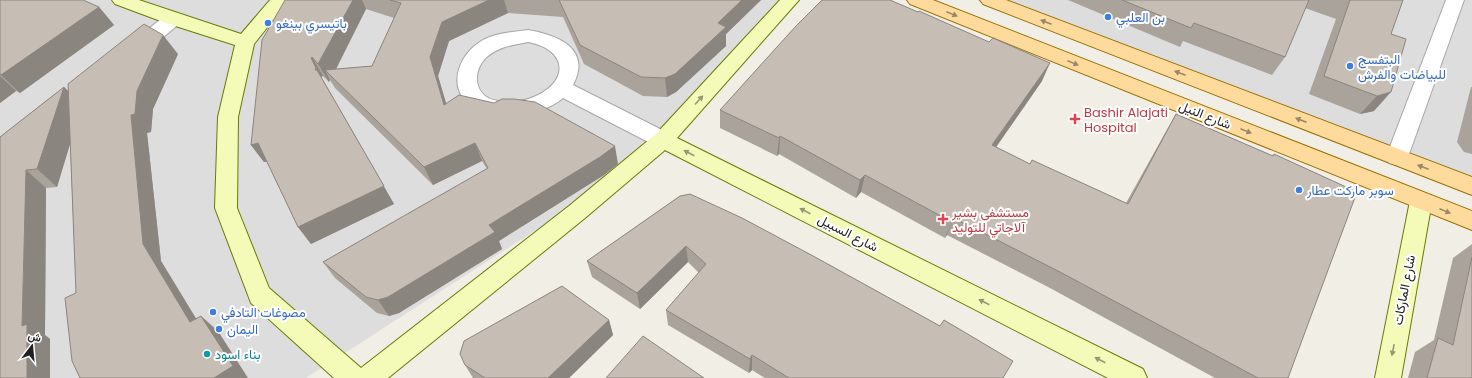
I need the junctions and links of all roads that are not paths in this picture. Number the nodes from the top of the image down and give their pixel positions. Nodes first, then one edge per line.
1 (121, 0) edge
2 (280, 0) edge
3 (790, 0) edge
4 (916, 0) edge
5 (989, 0) edge
6 (1454, 0) edge
7 (173, 19) junction
8 (245, 42) junction
9 (117, 64) edge
10 (561, 88) junction
11 (663, 140) junction
12 (1397, 157) junction
13 (1472, 186) edge
14 (1421, 201) junction
15 (1472, 222) edge
16 (353, 378) edge
17 (368, 378) edge
18 (1134, 378) edge
19 (1388, 378) edge

1 - 7 street
2 - 8 street
11 -> 3 street
4 -> 14 main road, شارع النيل
12 -> 5 main road
6 - 12 street
7 - 8 street
7 - 9 street
8 - 16 street
10 - 10 street
10 - 11 street, شارع السبيل
11 - 17 street
18 -> 11 street, شارع السبيل
13 -> 12 main road
14 -> 15 main road, شارع النيل
14 -> 19 street, شارع الماركات

